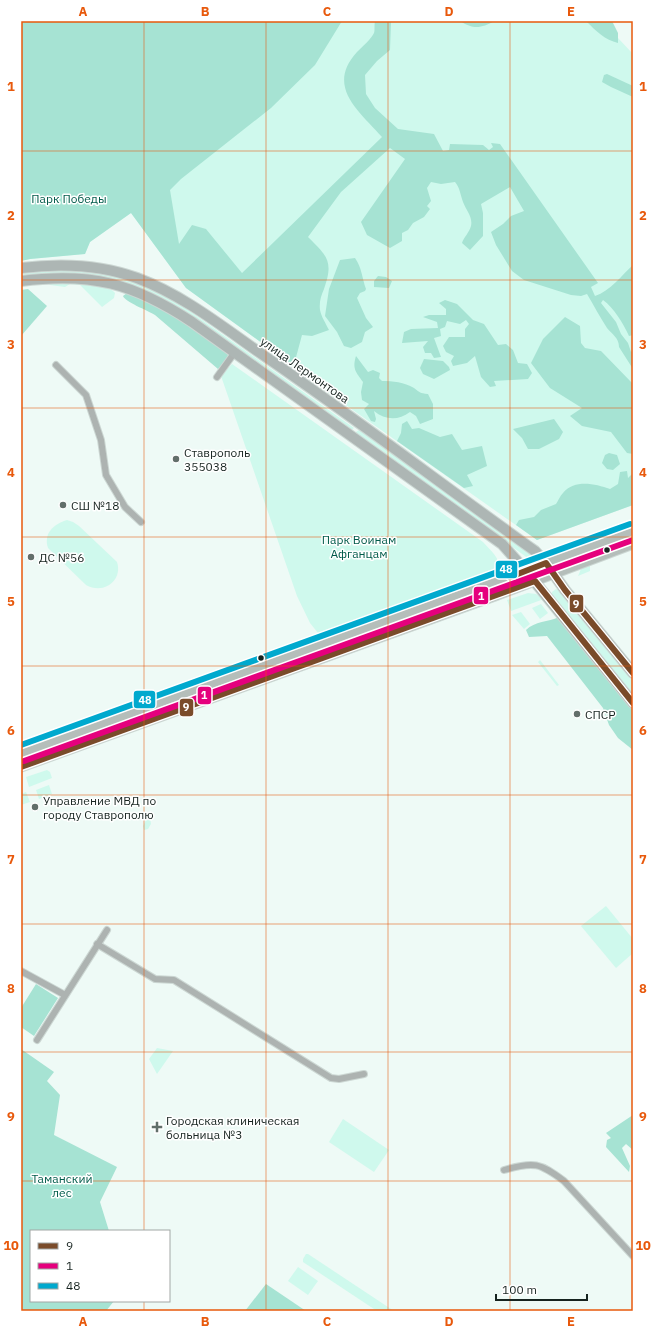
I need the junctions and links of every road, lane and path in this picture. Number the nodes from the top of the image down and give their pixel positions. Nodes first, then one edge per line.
1 (21, 268) edge
2 (21, 281) edge
3 (234, 352) junction
4 (56, 365) dead end
5 (217, 377) dead end
6 (359, 424) junction
7 (350, 437) junction
8 (141, 522) dead end
9 (633, 531) edge
10 (633, 544) edge
11 (546, 563) junction
12 (526, 571) junction
13 (554, 574) junction
14 (535, 581) junction
15 (633, 674) edge
16 (633, 702) edge
17 (21, 754) edge
18 (21, 767) edge
19 (107, 930) dead end
20 (97, 944) junction
21 (21, 971) edge
22 (65, 995) junction
23 (37, 1040) dead end
24 (364, 1074) dead end
25 (504, 1170) dead end
26 (633, 1256) edge

1 - 6 main road, улица Лермонтова
2 - 3 main road
3 - 5 street
3 - 7 main road
4 - 8 street
6 - 7 main road
6 - 11 main road, улица Лермонтова
7 - 12 main road
9 - 11 main road
10 - 13 main road
11 - 12 main road
11 - 13 main road, улица Лермонтова
12 - 14 main road
12 - 17 main road
13 - 14 main road
13 - 15 main road, улица Лермонтова
14 - 16 main road
14 - 18 main road
19 - 20 street
20 - 22 street
20 - 24 street
21 - 22 street
22 - 23 street
25 - 26 street

